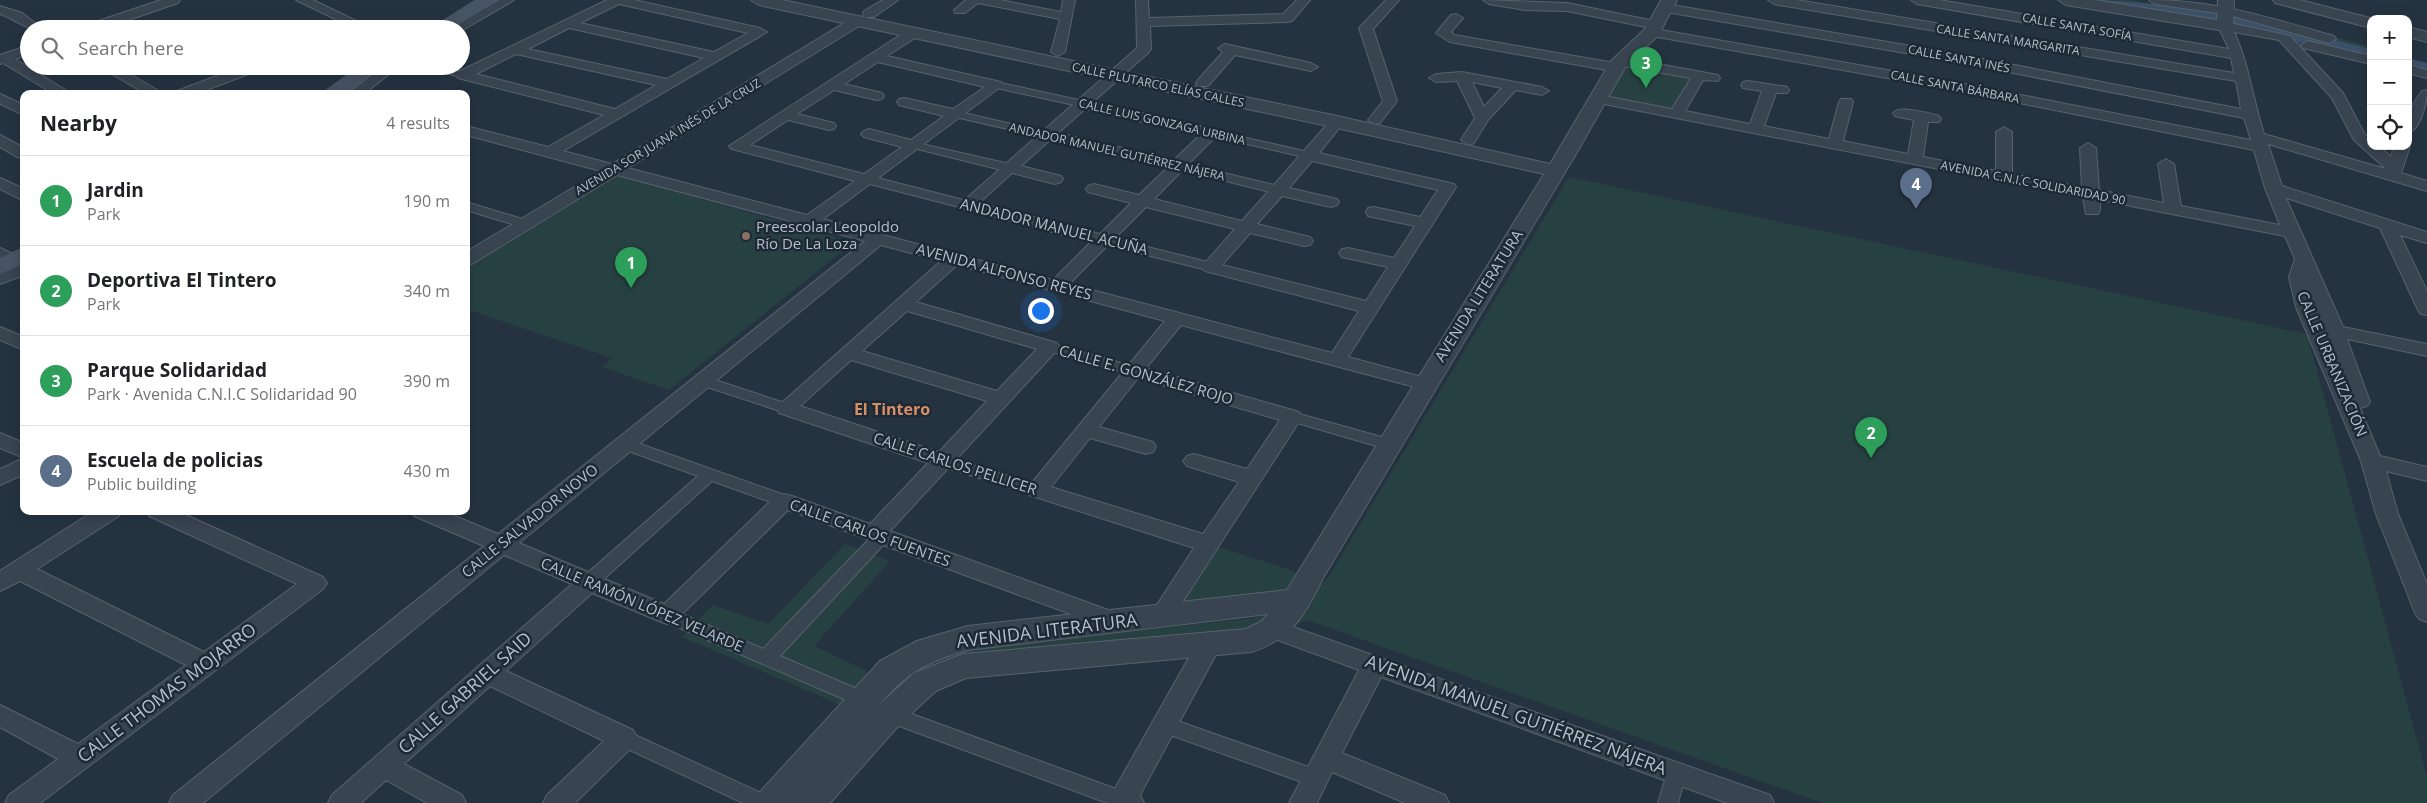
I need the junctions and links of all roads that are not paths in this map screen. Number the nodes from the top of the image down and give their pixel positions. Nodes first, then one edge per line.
1 (174, 0) edge
2 (302, 0) edge
3 (488, 0) edge
4 (508, 0) edge
5 (617, 0) edge
6 (759, 0) edge
7 (892, 0) edge
8 (975, 0) edge
9 (980, 0) edge
10 (1068, 0) edge
11 (1142, 0) edge
12 (1304, 0) edge
13 (1393, 0) edge
14 (1489, 0) edge
15 (1774, 0) edge
16 (1916, 0) edge
17 (2066, 0) edge
18 (2155, 0) edge
19 (2281, 0) edge
20 (1527, 3) edge
21 (1568, 3) edge
22 (1955, 3) edge
23 (0, 10) edge
24 (960, 10) dead end
25 (2226, 12) edge
26 (1660, 16) edge
27 (864, 17) junction
28 (1067, 17) junction
29 (23, 20) edge
30 (115, 20) edge
31 (348, 20) edge
32 (454, 20) edge
33 (470, 21) edge
34 (1143, 22) junction
35 (2367, 22) edge
36 (567, 24) junction
37 (1468, 27) dead end
38 (1486, 31) dead end
39 (1956, 31) junction
40 (2254, 32) junction
41 (913, 33) junction
42 (2412, 33) edge
43 (2427, 37) edge
44 (2284, 39) junction
45 (2329, 39) dead end
46 (515, 50) junction
47 (1058, 52) junction
48 (1532, 52) junction
49 (2295, 52) junction
50 (20, 53) edge
51 (2237, 55) junction
52 (716, 57) junction
53 (875, 57) junction
54 (2, 59) edge
55 (2367, 59) edge
56 (1618, 65) junction
57 (1307, 66) dead end
58 (20, 69) edge
59 (2412, 70) edge
60 (1120, 71) junction
61 (1951, 71) junction
62 (470, 72) edge
63 (2427, 74) edge
64 (31, 75) edge
65 (122, 75) edge
66 (233, 75) edge
67 (359, 75) edge
68 (380, 75) edge
69 (463, 75) edge
70 (1462, 76) junction
71 (1436, 78) dead end
72 (2242, 78) junction
73 (1203, 82) junction
74 (669, 84) junction
75 (996, 84) junction
76 (832, 85) junction
77 (1748, 85) dead end
78 (1512, 86) junction
79 (58, 90) edge
80 (150, 90) edge
81 (193, 90) edge
82 (336, 90) edge
83 (361, 90) edge
84 (1542, 92) dead end
85 (2427, 94) edge
86 (877, 96) dead end
87 (0, 98) edge
88 (1599, 99) junction
89 (904, 102) dead end
90 (1846, 102) dead end
91 (1083, 104) junction
92 (20, 109) edge
93 (1900, 113) dead end
94 (617, 114) junction
95 (955, 114) junction
96 (1676, 114) junction
97 (785, 115) junction
98 (2250, 115) junction
99 (1482, 118) junction
100 (2412, 119) edge
101 (1375, 120) junction
102 (1337, 122) junction
103 (830, 126) dead end
104 (1756, 129) junction
105 (2004, 132) dead end
106 (1211, 133) junction
107 (471, 134) edge
108 (869, 134) dead end
109 (1047, 136) junction
110 (0, 140) edge
111 (1469, 140) junction
112 (2259, 141) junction
113 (1835, 144) junction
114 (913, 145) junction
115 (2088, 148) dead end
116 (2401, 150) edge
117 (550, 152) junction
118 (20, 153) edge
119 (1308, 155) junction
120 (1915, 160) junction
121 (2166, 164) dead end
122 (1559, 165) junction
123 (1178, 166) junction
124 (1010, 168) junction
125 (615, 169) junction
126 (2393, 172) junction
127 (2004, 178) junction
128 (866, 179) junction
129 (1054, 179) dead end
130 (0, 183) edge
131 (2271, 184) junction
132 (2427, 186) edge
133 (1094, 190) dead end
134 (1278, 190) junction
135 (20, 194) edge
136 (1142, 201) junction
137 (1331, 202) dead end
138 (2092, 202) junction
139 (967, 205) junction
140 (470, 207) edge
141 (2173, 210) junction
142 (1374, 212) dead end
143 (810, 221) junction
144 (1425, 223) junction
145 (525, 224) junction
146 (2387, 225) junction
147 (1246, 227) junction
148 (2291, 232) junction
149 (2427, 238) edge
150 (878, 239) junction
151 (1103, 240) junction
152 (1304, 241) dead end
153 (1348, 253) dead end
154 (470, 258) edge
155 (954, 259) junction
156 (12, 260) edge
157 (2304, 260) junction
158 (1399, 264) junction
159 (1211, 267) junction
160 (0, 279) edge
161 (1057, 286) junction
162 (903, 304) junction
163 (2305, 307) junction
164 (1370, 308) junction
165 (2427, 310) edge
166 (2326, 311) junction
167 (1177, 318) junction
168 (2335, 331) junction
169 (0, 333) edge
170 (20, 342) edge
171 (1050, 347) junction
172 (2427, 350) edge
173 (848, 353) junction
174 (1337, 360) junction
175 (1134, 371) junction
176 (703, 381) junction
177 (1426, 384) junction
178 (1001, 399) junction
179 (786, 408) junction
180 (1292, 417) junction
181 (1086, 430) junction
182 (2362, 436) junction
183 (0, 440) edge
184 (626, 444) junction
185 (1390, 445) junction
186 (1146, 447) dead end
187 (20, 449) edge
188 (943, 461) junction
189 (1194, 461) dead end
190 (2372, 461) junction
191 (20, 467) edge
192 (710, 474) junction
193 (2427, 474) edge
194 (0, 478) edge
195 (1252, 478) junction
196 (1037, 490) junction
197 (784, 501) junction
198 (105, 515) edge
199 (166, 515) edge
200 (431, 515) edge
201 (878, 535) junction
202 (1208, 544) junction
203 (501, 545) junction
204 (9, 576) edge
205 (589, 582) junction
206 (1297, 600) junction
207 (2427, 613) edge
208 (667, 615) junction
209 (1161, 617) junction
210 (1115, 622) junction
211 (1272, 628) junction
212 (1210, 645) junction
213 (765, 658) junction
214 (206, 664) junction
215 (1375, 664) junction
216 (487, 673) junction
217 (862, 700) junction
218 (890, 714) junction
219 (0, 715) edge
220 (1166, 725) junction
221 (624, 738) junction
222 (80, 758) junction
223 (384, 766) junction
224 (1321, 768) junction
225 (1676, 773) junction
226 (1126, 801) edge
227 (19, 803) edge
228 (183, 803) edge
229 (342, 803) edge
230 (452, 803) edge
231 (557, 803) edge
232 (763, 803) edge
233 (771, 803) edge
234 (809, 803) edge
235 (1303, 803) edge
236 (1435, 803) edge
237 (1668, 803) edge
238 (1760, 803) edge

1 - 30 street
2 - 31 street
3 - 32 main road
4 - 33 street
5 - 36 street
5 - 52 street
6 - 27 street, CALLE PLUTARCO ELÍAS CALLES
7 - 27 street, AVENIDA SOR JUANA INÉS DE LA CRUZ
8 - 24 street
9 - 28 street
10 - 28 street
11 - 34 street
12 - 34 street
13 - 101 street
14 - 20 street
15 - 39 street, CALLE SANTA MARGARITA
16 - 22 street, CALLE SANTA SOFÍA
17 - 25 street
18 - 25 street
19 - 35 street
20 - 21 street
21 - 26 street
22 - 39 street
22 - 51 street, CALLE SANTA SOFÍA
23 - 29 street
25 - 40 street
25 - 45 street
25 - 51 street
26 - 56 street, AVENIDA LITERATURA
26 - 61 street, CALLE SANTA BÁRBARA
26 - 61 street, CALLE SANTA INÉS
27 - 41 street, CALLE PLUTARCO ELÍAS CALLES
27 - 47 street, CALLE PLUTARCO ELÍAS CALLES
27 - 125 street, AVENIDA SOR JUANA INÉS DE LA CRUZ
28 - 47 street
34 - 60 street
36 - 46 street
36 - 52 street
37 - 48 street
38 - 48 street
39 - 61 street
39 - 72 street, CALLE SANTA MARGARITA
40 - 44 street
40 - 49 street
41 - 53 street
41 - 60 street, CALLE PLUTARCO ELÍAS CALLES
42 - 43 street
44 - 49 street
44 - 55 street
46 - 62 street
46 - 74 street
47 - 60 street, CALLE PLUTARCO ELÍAS CALLES
48 - 56 street
49 - 126 street
50 - 54 street
51 - 72 street
52 - 74 street
53 - 75 street, CALLE LUIS GONZAGA URBINA
53 - 76 street
54 - 58 street
56 - 88 street, AVENIDA LITERATURA
56 - 96 street
57 - 73 street
59 - 63 street
60 - 73 street, CALLE PLUTARCO ELÍAS CALLES
60 - 91 street
60 - 102 street, CALLE PLUTARCO ELÍAS CALLES
61 - 98 street, CALLE SANTA INÉS
61 - 112 street, CALLE SANTA BÁRBARA
64 - 79 street
65 - 80 street
66 - 81 street
67 - 82 main road
68 - 83 street
69 - 94 street
70 - 71 street
70 - 78 street
70 - 99 street
72 - 98 street
73 - 101 street, CALLE PLUTARCO ELÍAS CALLES
74 - 94 street
75 - 91 street, CALLE LUIS GONZAGA URBINA
75 - 95 street
76 - 86 street
76 - 97 street
77 - 104 street
78 - 84 street
78 - 99 street
85 - 100 street
87 - 92 street
88 - 96 street, AVENIDA C.N.I.C SOLIDARIDAD 90
88 - 122 street, AVENIDA LITERATURA
89 - 95 street, ANDADOR MANUEL GUTIÉRREZ NÁJERA
90 - 113 street
91 - 106 street, CALLE LUIS GONZAGA URBINA
91 - 109 street
93 - 120 street
94 - 117 street
95 - 109 street, ANDADOR MANUEL GUTIÉRREZ NÁJERA
95 - 114 street
96 - 104 street, AVENIDA C.N.I.C SOLIDARIDAD 90
97 - 103 street
97 - 128 street, ANDADOR MANUEL ACUÑA
98 - 112 street
99 - 111 street
101 - 111 street, CALLE PLUTARCO ELÍAS CALLES
102 - 119 street
102 - 122 street, CALLE PLUTARCO ELÍAS CALLES
104 - 113 street, AVENIDA C.N.I.C SOLIDARIDAD 90
105 - 127 street
106 - 119 street, CALLE LUIS GONZAGA URBINA
106 - 123 street
107 - 117 street, AVENIDA ALFONSO REYES
108 - 114 street
109 - 123 street, ANDADOR MANUEL GUTIÉRREZ NÁJERA
109 - 124 street
110 - 118 street
111 - 122 street, CALLE PLUTARCO ELÍAS CALLES
112 - 126 street, CALLE SANTA BÁRBARA
112 - 131 street
113 - 120 street, AVENIDA C.N.I.C SOLIDARIDAD 90
114 - 124 street
114 - 128 street
115 - 138 street
116 - 126 street
117 - 125 street, AVENIDA ALFONSO REYES
119 - 134 street
119 - 144 street, CALLE LUIS GONZAGA URBINA
120 - 127 street, AVENIDA C.N.I.C SOLIDARIDAD 90
121 - 141 street
122 - 177 street, AVENIDA LITERATURA
123 - 134 street, ANDADOR MANUEL GUTIÉRREZ NÁJERA
123 - 136 street
124 - 129 street
124 - 139 street
125 - 143 street, AVENIDA ALFONSO REYES
125 - 145 street, AVENIDA SOR JUANA INÉS DE LA CRUZ
126 - 132 street, CALLE SANTA BÁRBARA
127 - 138 street, AVENIDA C.N.I.C SOLIDARIDAD 90
128 - 139 street, ANDADOR MANUEL ACUÑA
128 - 143 street
130 - 135 street
131 - 146 street
131 - 148 street
133 - 136 street
134 - 137 street, ANDADOR MANUEL GUTIÉRREZ NÁJERA
134 - 147 street
136 - 147 street
136 - 151 street
138 - 141 street, AVENIDA C.N.I.C SOLIDARIDAD 90
139 - 151 street, ANDADOR MANUEL ACUÑA
140 - 145 street
141 - 148 street, AVENIDA C.N.I.C SOLIDARIDAD 90
142 - 144 street
143 - 150 street, AVENIDA ALFONSO REYES
144 - 158 street
145 - 154 street, AVENIDA SOR JUANA INÉS DE LA CRUZ
146 - 149 street
146 - 165 street
147 - 152 street
147 - 159 street
148 - 157 street
150 - 155 street, AVENIDA ALFONSO REYES
150 - 176 street, CALLE SALVADOR NOVO
151 - 159 street, ANDADOR MANUEL ACUÑA
151 - 161 street
153 - 158 street
155 - 161 street, AVENIDA ALFONSO REYES
155 - 162 street
156 - 160 street
157 - 163 street, CALLE URBANIZACIÓN
157 - 166 street
158 - 164 street
159 - 164 street, ANDADOR MANUEL ACUÑA
161 - 167 street, AVENIDA ALFONSO REYES
162 - 171 street, CALLE E. GONZÁLEZ ROJO
162 - 173 street
163 - 166 street
163 - 182 street, CALLE URBANIZACIÓN
164 - 174 street
166 - 168 street
167 - 174 street, AVENIDA ALFONSO REYES
167 - 175 street
168 - 172 street
168 - 182 street
169 - 170 street
171 - 175 street, CALLE E. GONZÁLEZ ROJO
171 - 178 street
173 - 178 street
173 - 179 street
174 - 177 street, AVENIDA ALFONSO REYES
175 - 180 street, CALLE E. GONZÁLEZ ROJO
175 - 181 street
176 - 179 street, CALLE CARLOS PELLICER
176 - 184 street, CALLE SALVADOR NOVO
177 - 185 street, AVENIDA LITERATURA
178 - 188 street
179 - 188 street, CALLE CARLOS PELLICER
180 - 185 street, CALLE E. GONZÁLEZ ROJO
180 - 195 street
181 - 186 street
181 - 196 street
182 - 190 street, CALLE URBANIZACIÓN
183 - 187 street
184 - 192 street, CALLE CARLOS FUENTES
184 - 203 street, CALLE SALVADOR NOVO
185 - 206 street, AVENIDA LITERATURA
188 - 196 street, CALLE CARLOS PELLICER
188 - 201 street
189 - 195 street
190 - 193 street
190 - 207 street, CALLE URBANIZACIÓN
191 - 194 street
192 - 197 street, CALLE CARLOS FUENTES
192 - 205 street
195 - 202 street
196 - 202 street, CALLE CARLOS PELLICER
197 - 201 street, CALLE CARLOS FUENTES
197 - 208 street
198 - 204 street
199 - 214 street, CALLE THOMAS MOJARRO
200 - 203 street, CALLE RAMÓN LÓPEZ VELARDE
201 - 210 street, CALLE CARLOS FUENTES
201 - 213 street
202 - 209 street
203 - 205 street, CALLE RAMÓN LÓPEZ VELARDE
203 - 228 street, CALLE SALVADOR NOVO
204 - 214 street
205 - 208 street, CALLE RAMÓN LÓPEZ VELARDE
205 - 216 street, CALLE GABRIEL SAID
206 - 209 street, AVENIDA LITERATURA
206 - 211 street, AVENIDA LITERATURA
208 - 213 street, CALLE RAMÓN LÓPEZ VELARDE
209 - 210 street, AVENIDA LITERATURA
210 - 217 street, AVENIDA LITERATURA
211 - 212 street, AVENIDA LITERATURA
211 - 215 street, AVENIDA MANUEL GUTIÉRREZ NÁJERA
212 - 218 street, AVENIDA LITERATURA
212 - 220 street
213 - 217 street, CALLE RAMÓN LÓPEZ VELARDE
214 - 222 street, CALLE THOMAS MOJARRO
215 - 224 street
215 - 225 street, AVENIDA MANUEL GUTIÉRREZ NÁJERA
216 - 221 street
216 - 223 street, CALLE GABRIEL SAID
217 - 233 street, AVENIDA LITERATURA
218 - 226 street
218 - 234 street, AVENIDA LITERATURA
219 - 222 street
220 - 224 street
220 - 226 street
221 - 231 street
221 - 232 street
222 - 227 street, CALLE THOMAS MOJARRO
223 - 229 street, CALLE GABRIEL SAID
223 - 230 street
224 - 235 street
224 - 236 street
225 - 237 street
225 - 238 street, AVENIDA MANUEL GUTIÉRREZ NÁJERA

